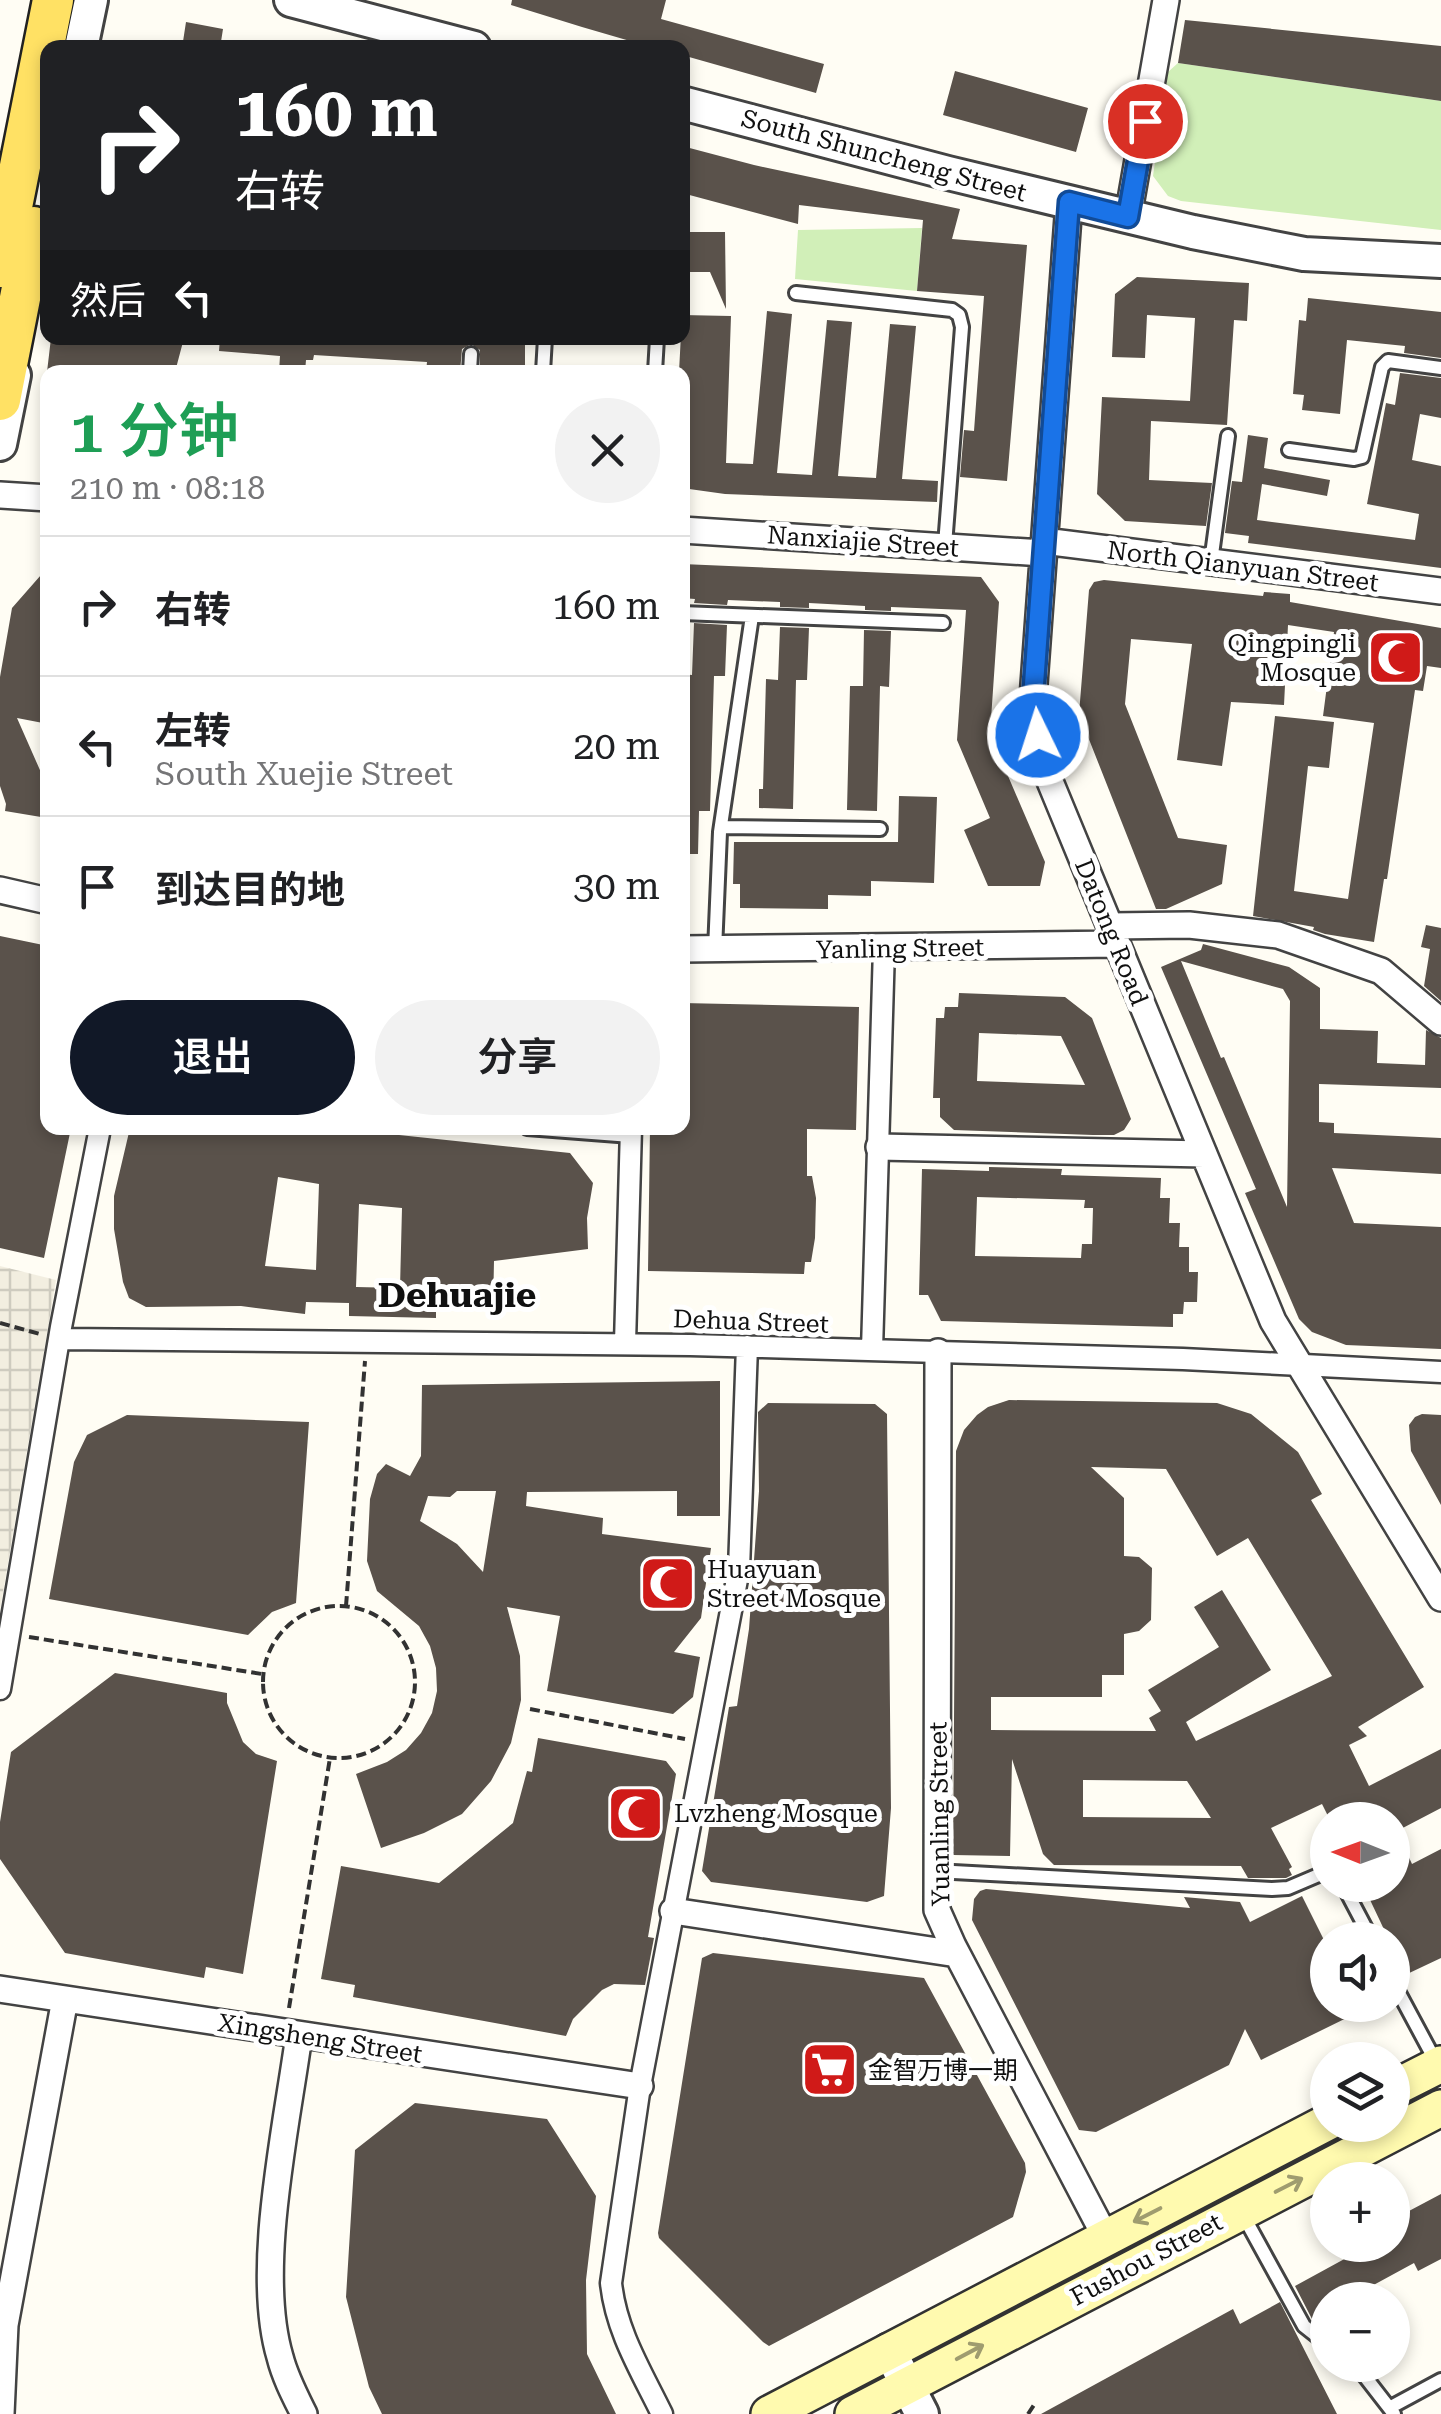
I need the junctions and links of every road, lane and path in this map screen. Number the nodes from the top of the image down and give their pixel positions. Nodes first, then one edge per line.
1 (42, 0) edge
2 (53, 0) edge
3 (79, 0) edge
4 (91, 0) edge
5 (1166, 0) edge
6 (311, 2) edge
7 (45, 40) edge
8 (72, 40) edge
9 (84, 40) edge
10 (446, 40) edge
11 (40, 65) edge
12 (690, 104) edge
13 (40, 199) edge
14 (1069, 202) junction
15 (0, 210) edge
16 (1128, 217) junction
17 (40, 252) edge
18 (1441, 261) edge
19 (0, 266) edge
20 (796, 293) dead end
21 (471, 354) dead end
22 (470, 365) edge
23 (1441, 368) edge
24 (0, 400) edge
25 (1228, 436) dead end
26 (0, 444) edge
27 (1289, 450) dead end
28 (0, 495) edge
29 (40, 498) edge
30 (690, 530) edge
31 (944, 546) junction
32 (1044, 547) junction
33 (1211, 562) junction
34 (1441, 591) edge
35 (690, 613) edge
36 (752, 616) junction
37 (943, 624) dead end
38 (721, 827) junction
39 (880, 829) dead end
40 (0, 890) edge
41 (40, 899) edge
42 (1114, 935) junction
43 (884, 948) junction
44 (690, 949) edge
45 (715, 950) junction
46 (1441, 1022) edge
47 (99, 1135) edge
48 (631, 1135) edge
49 (880, 1147) junction
50 (1204, 1154) junction
51 (0, 1323) edge
52 (60, 1339) junction
53 (367, 1340) junction
54 (625, 1344) junction
55 (748, 1346) junction
56 (872, 1350) junction
57 (938, 1352) junction
58 (1302, 1366) junction
59 (1441, 1372) edge
60 (1441, 1598) edge
61 (346, 1606) junction
62 (9, 1634) junction
63 (263, 1674) junction
64 (0, 1689) edge
65 (530, 1709) dead end
66 (704, 1742) junction
67 (330, 1758) junction
68 (936, 1871) junction
69 (1310, 1879) edge
70 (672, 1911) junction
71 (957, 1954) junction
72 (0, 1989) edge
73 (64, 1999) junction
74 (1410, 2013) edge
75 (292, 2034) junction
76 (1439, 2065) edge
77 (1410, 2080) edge
78 (640, 2086) junction
79 (1441, 2108) edge
80 (1310, 2131) edge
81 (1240, 2210) junction
82 (1105, 2236) junction
83 (1310, 2330) edge
84 (875, 2358) junction
85 (1441, 2380) edge
86 (1370, 2382) edge
87 (914, 2399) edge
88 (1034, 2405) dead end
89 (1393, 2411) edge
90 (1, 2414) edge
91 (304, 2414) edge
92 (662, 2414) edge
93 (769, 2414) edge
94 (855, 2414) edge
95 (1028, 2414) edge

1 - 15 street
2 - 7 main road
3 - 8 main road
4 - 9 street
5 - 16 street
6 - 10 street
11 - 19 main road
12 - 14 street, South Shuncheng Street
13 - 24 main road
14 - 16 street, South Shuncheng Street
14 - 32 street, Datong Road
16 - 18 street, South Shuncheng Street
17 - 26 street
20 - 31 lane
21 - 22 lane
23 - 27 lane
25 - 33 lane
28 - 29 street
30 - 31 street, Nanxiajie Street
31 - 32 street, Nanxiajie Street
32 - 33 street, North Qianyuan Street
32 - 42 street, Datong Road
33 - 34 street, North Qianyuan Street
35 - 36 lane
36 - 37 lane
36 - 38 lane
38 - 39 lane
38 - 45 lane
40 - 41 street
42 - 43 street, Yanling Street
42 - 46 street, Yanling Street
42 - 50 street, Datong Road
43 - 45 street, Yanling Street
43 - 49 street
44 - 45 street, Yanling Street
47 - 52 street
48 - 54 street
49 - 50 street
49 - 56 street
50 - 58 street, Datong Road
51 - 52 path
52 - 53 street, Dehua Street
52 - 62 street
53 - 54 street, Dehua Street
53 - 61 path
54 - 55 street, Dehua Street
55 - 56 street, Dehua Street
55 - 66 street
56 - 57 street, Dehua Street
57 - 58 street, Dehua Street
57 - 68 street, Yuanling Street
58 - 59 street, Dehua Street
58 - 60 street, Datong Road
61 - 63 path
61 - 67 path
62 - 63 path
62 - 64 street
63 - 67 path
65 - 66 path
66 - 70 street
67 - 75 path
68 - 69 lane
68 - 71 street, Yuanling Street
70 - 71 street
70 - 78 street
71 - 82 street, Yuanling Street
72 - 73 street, Xingsheng Street
73 - 75 street, Xingsheng Street
73 - 90 street
74 - 76 lane
75 - 78 street, Xingsheng Street
75 - 91 street
76 - 77 main road
78 - 92 street
81 -> 79 main road, Fushou Street
80 -> 82 main road, Fushou Street
81 - 83 lane
87 -> 81 main road, Fushou Street
82 - 84 main road, Fushou Street
84 - 87 street
84 - 93 main road, Fushou Street
84 - 94 street
85 - 89 lane
86 - 89 lane
87 - 94 main road, Fushou Street
88 - 95 path

